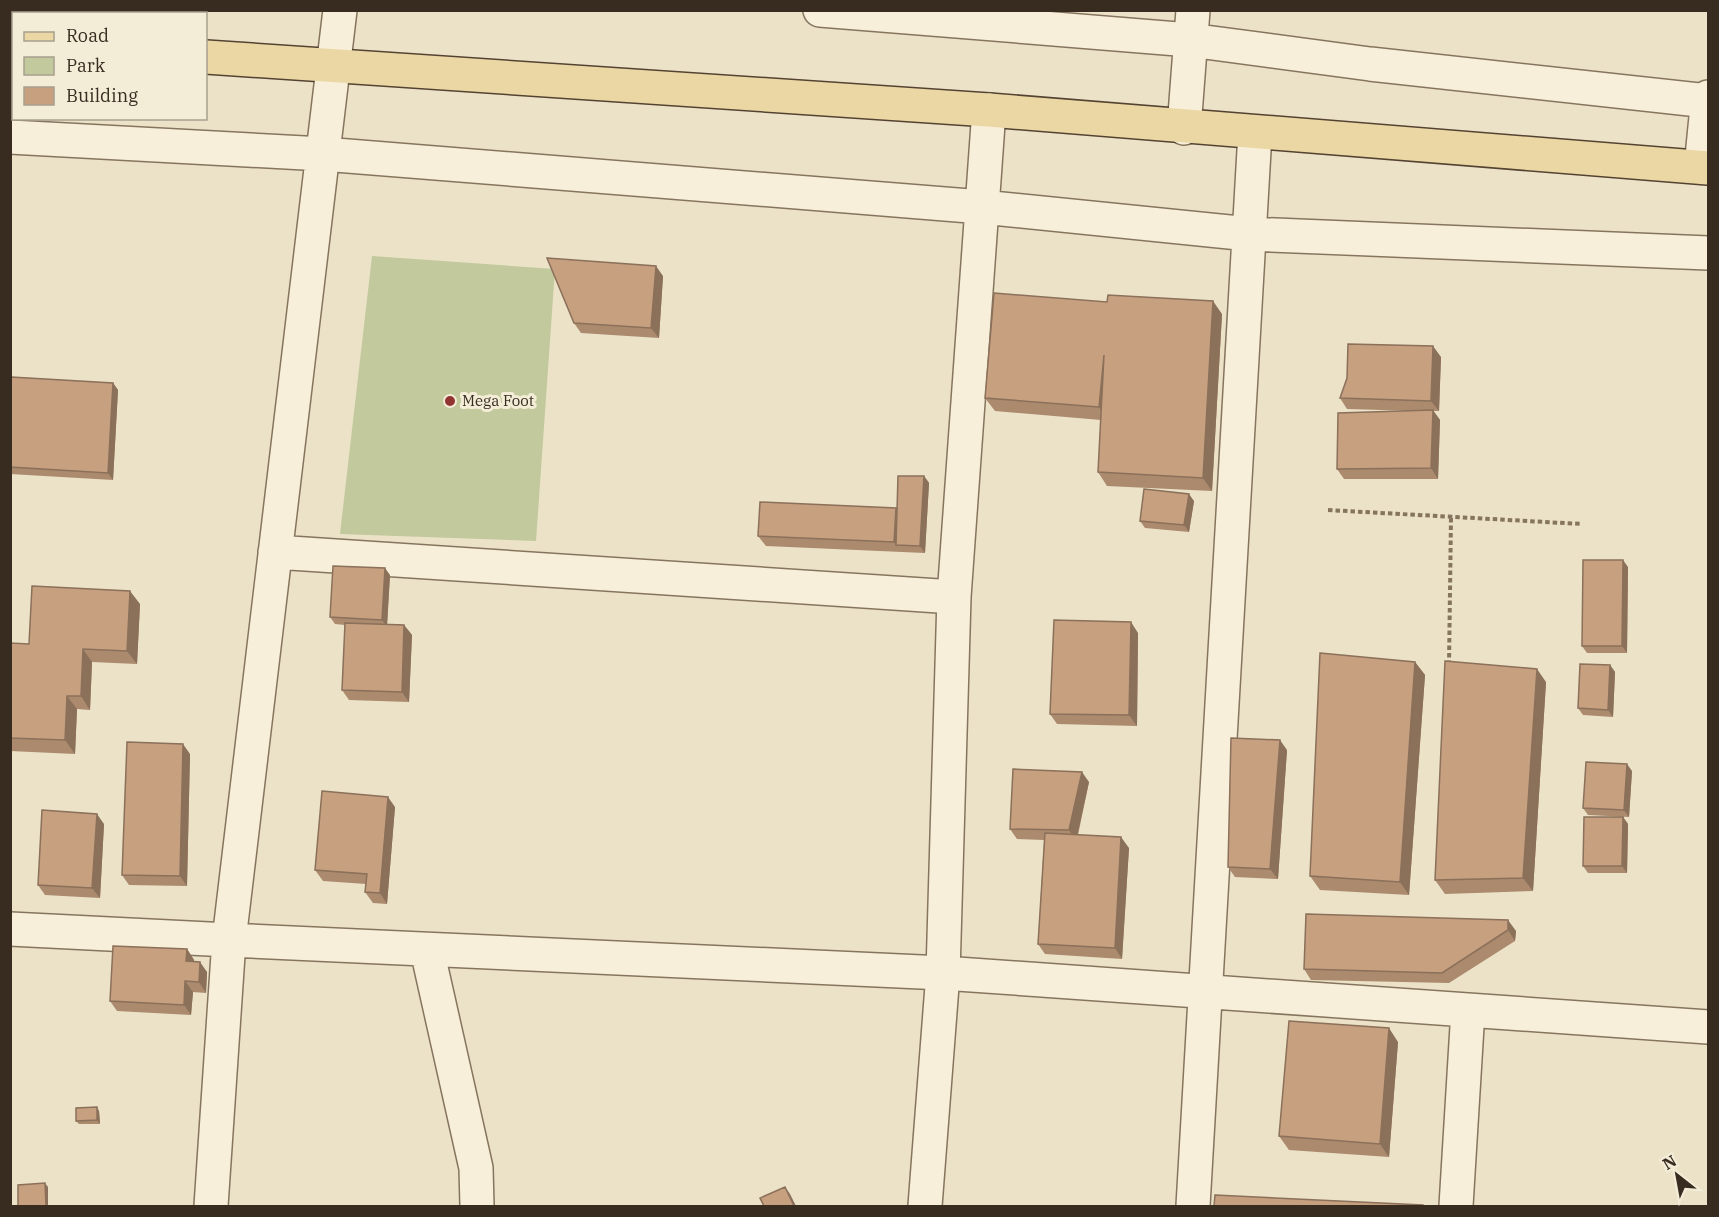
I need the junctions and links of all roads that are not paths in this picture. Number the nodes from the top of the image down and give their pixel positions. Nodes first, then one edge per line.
1 (340, 10) edge
2 (820, 10) edge
3 (1192, 25) edge
4 (12, 47) edge
5 (10, 52) edge
6 (207, 57) edge
7 (332, 64) junction
8 (1708, 99) edge
9 (989, 110) junction
10 (1184, 128) junction
11 (1255, 133) junction
12 (10, 137) edge
13 (323, 154) junction
14 (1705, 167) edge
15 (982, 207) junction
16 (1249, 234) junction
17 (1708, 253) edge
18 (275, 552) junction
19 (954, 597) junction
20 (10, 929) edge
21 (229, 940) junction
22 (428, 950) junction
23 (943, 973) junction
24 (1205, 990) junction
25 (1468, 1010) junction
26 (1708, 1027) edge
27 (211, 1206) edge
28 (477, 1206) edge
29 (925, 1206) edge
30 (1193, 1206) edge
31 (1456, 1206) edge

1 - 7 street
2 - 3 street
3 - 8 street
3 - 10 street
4 - 5 street
6 - 7 main road
7 - 9 main road
7 - 13 street
8 - 14 street
9 - 10 main road
9 - 15 street
10 - 11 main road
11 - 14 main road
11 - 16 street
12 - 13 street
13 - 15 street
13 - 18 street
15 - 16 street
15 - 19 street
16 - 17 street
16 - 24 street
18 - 19 street
18 - 21 street
19 - 23 street
20 - 21 street
21 - 22 street
21 - 27 street
22 - 23 street
22 - 28 street
23 - 24 street
23 - 29 street
24 - 25 street
24 - 30 street
25 - 26 street
25 - 31 street

